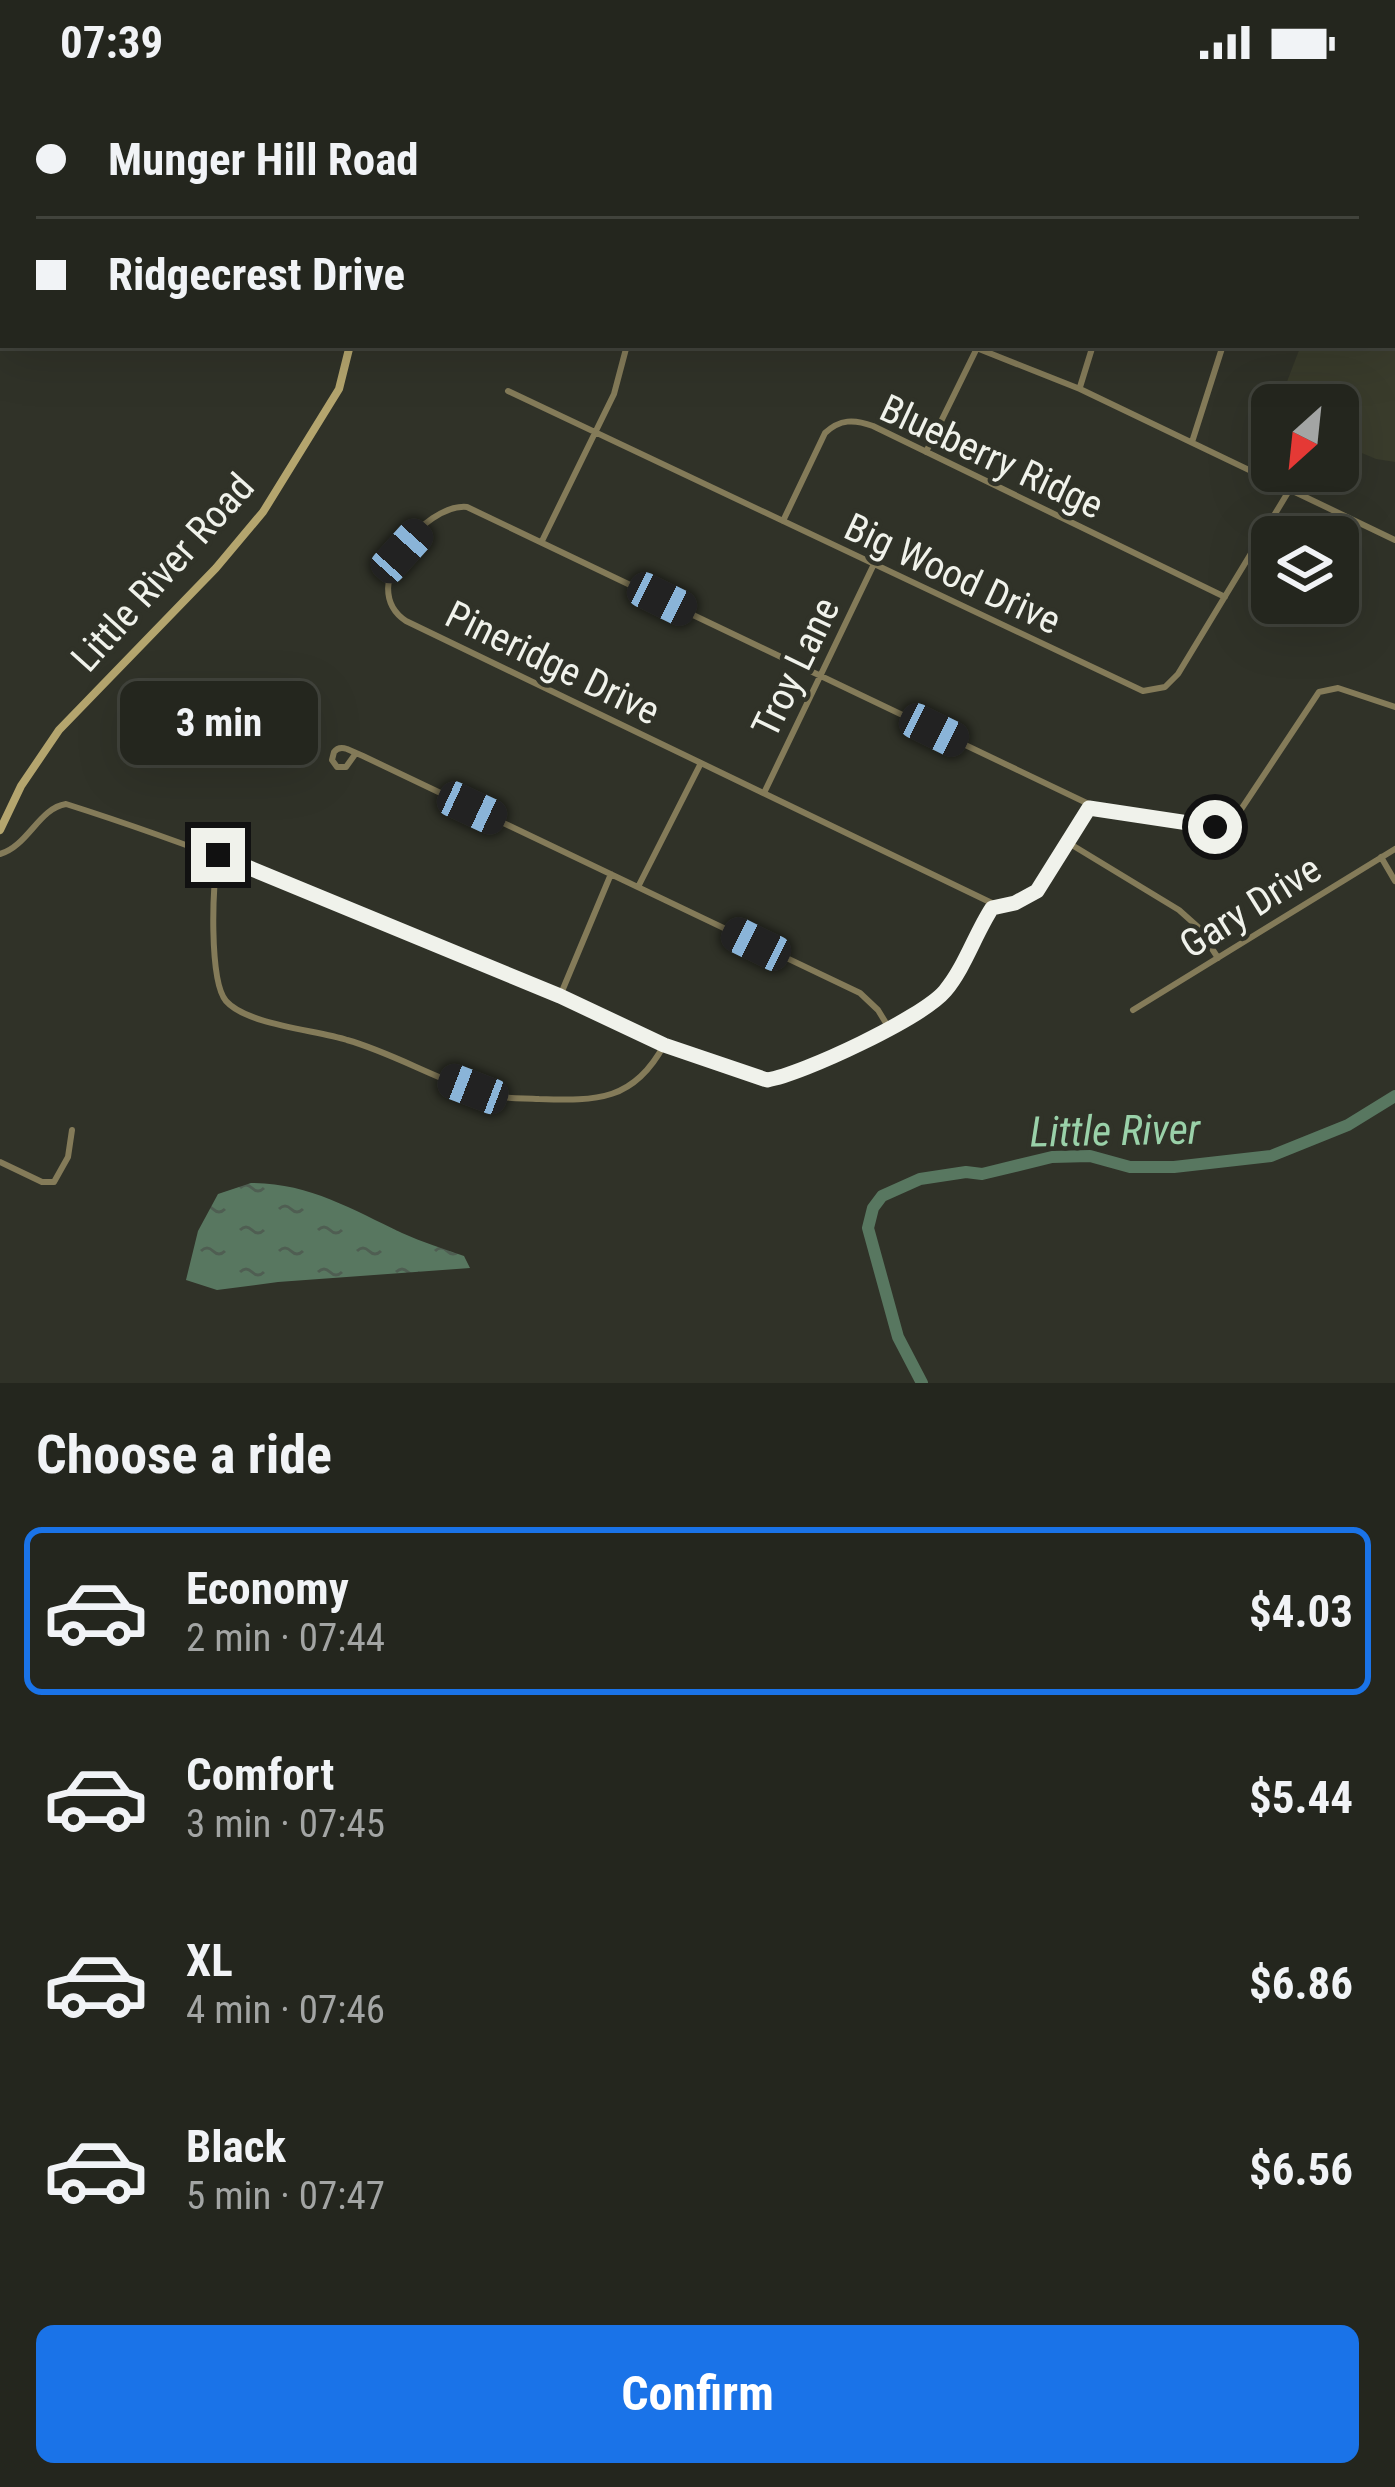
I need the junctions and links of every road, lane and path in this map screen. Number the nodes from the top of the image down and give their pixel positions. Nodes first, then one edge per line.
1 (349, 348) edge
2 (626, 348) edge
3 (974, 348) edge
4 (980, 348) edge
5 (1092, 348) edge
6 (1222, 348) edge
7 (1080, 388) junction
8 (508, 391) dead end
9 (596, 432) junction
10 (1192, 442) junction
11 (926, 452) junction
12 (1251, 470) edge
13 (1288, 492) edge
14 (1296, 492) edge
15 (783, 521) junction
16 (1395, 540) edge
17 (542, 541) junction
18 (874, 565) junction
19 (1225, 597) junction
20 (820, 675) junction
21 (1395, 707) edge
22 (356, 753) dead end
23 (700, 763) junction
24 (764, 794) junction
25 (1093, 806) junction
26 (0, 830) edge
27 (1067, 842) junction
28 (1395, 849) edge
29 (0, 854) edge
30 (218, 855) junction
31 (1381, 857) junction
32 (611, 874) junction
33 (1395, 881) edge
34 (638, 887) junction
35 (996, 905) junction
36 (1218, 958) junction
37 (560, 996) junction
38 (1133, 1010) dead end
39 (889, 1028) junction
40 (664, 1045) junction
41 (72, 1130) dead end
42 (0, 1162) edge

1 - 26 main road, Little River Road
2 - 9 street
3 - 11 street
4 - 7 street
5 - 7 street
6 - 10 street
7 - 10 street
8 - 9 street, Big Wood Drive
9 - 15 street, Big Wood Drive
9 - 17 street
10 - 12 street
11 - 15 street, Blueberry Ridge
11 - 19 street, Blueberry Ridge
13 - 19 street, Big Wood Drive
14 - 16 street
15 - 18 street, Big Wood Drive
17 - 20 street, Pineridge Drive
17 - 23 street, Pineridge Drive
18 - 19 street, Big Wood Drive
18 - 20 street, Troy Lane
20 - 24 street, Troy Lane
20 - 25 street, Pineridge Drive
21 - 25 street, Pineridge Drive
22 - 32 street
23 - 24 street, Pineridge Drive
23 - 34 street
24 - 35 street, Pineridge Drive
25 - 27 street
27 - 35 street
27 - 36 street
28 - 31 street, Gary Drive
29 - 30 street
30 - 37 street
30 - 40 street
31 - 33 street
31 - 36 street, Gary Drive
32 - 34 street
32 - 37 street
34 - 39 street
35 - 39 street
36 - 38 street, Gary Drive
37 - 40 street
39 - 40 street
41 - 42 street

